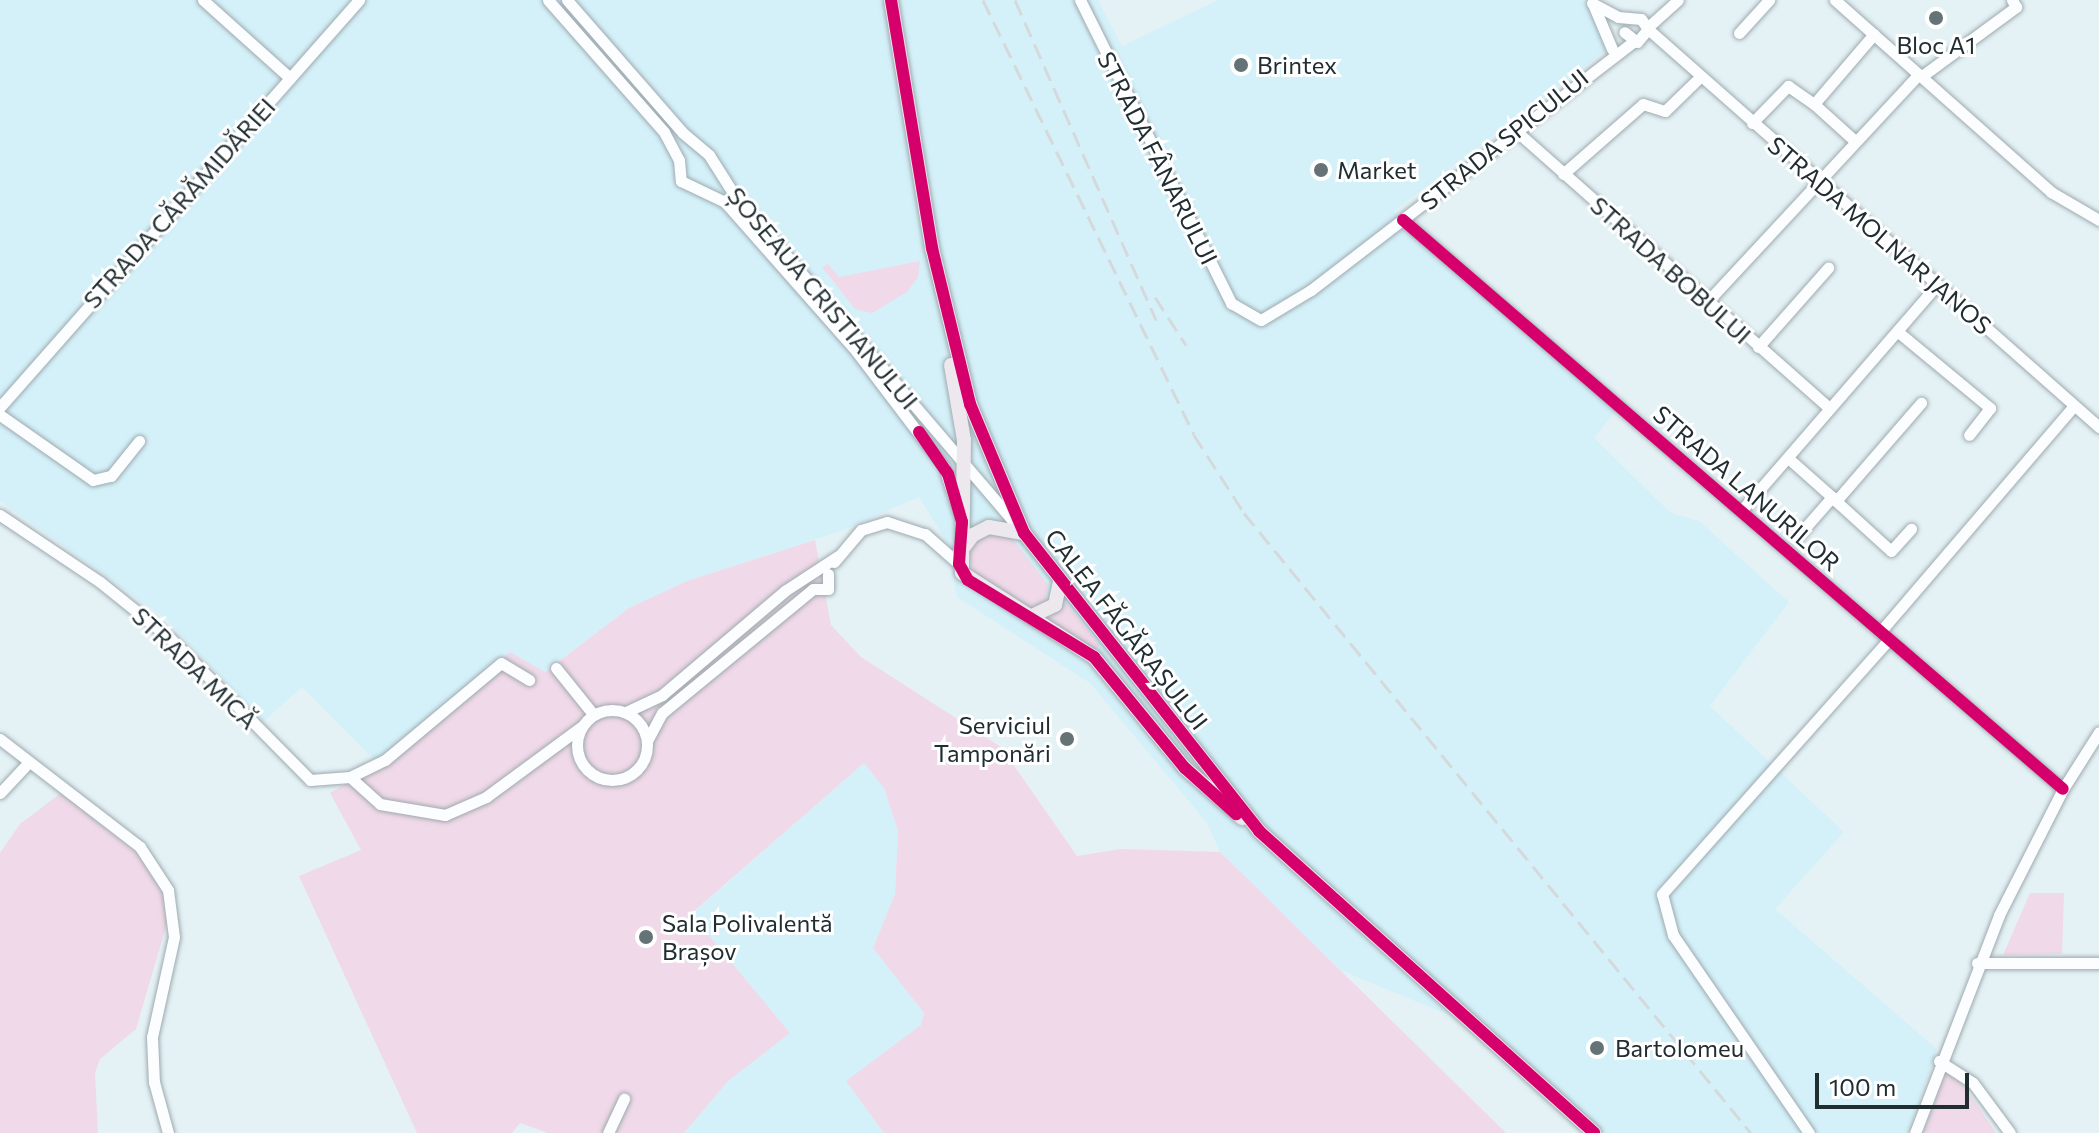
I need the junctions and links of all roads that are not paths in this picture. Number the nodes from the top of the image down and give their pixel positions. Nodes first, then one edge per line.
1 (203, 0) edge
2 (359, 0) edge
3 (548, 0) edge
4 (567, 0) edge
5 (891, 0) edge
6 (1080, 0) edge
7 (1678, 0) edge
8 (1769, 0) edge
9 (1835, 0) edge
10 (1591, 1) edge
11 (2014, 3) edge
12 (1603, 23) junction
13 (1645, 23) junction
14 (1739, 33) dead end
15 (1874, 34) junction
16 (1630, 37) junction
17 (1661, 43) junction
18 (1609, 53) junction
19 (1920, 75) junction
20 (1700, 77) junction
21 (290, 78) junction
22 (1814, 104) junction
23 (1752, 123) junction
24 (1515, 130) junction
25 (1855, 141) junction
26 (700, 150) junction
27 (679, 160) junction
28 (714, 165) junction
29 (1563, 174) junction
30 (1817, 180) junction
31 (696, 188) junction
32 (1403, 220) junction
33 (2099, 220) edge
34 (1828, 268) dead end
35 (938, 278) junction
36 (1937, 285) junction
37 (1707, 302) junction
38 (1242, 313) joint
39 (1897, 331) junction
40 (1758, 347) junction
41 (1921, 403) dead end
42 (2074, 406) junction
43 (0, 407) edge
44 (1829, 408) junction
45 (0, 415) edge
46 (2099, 427) edge
47 (1969, 435) dead end
48 (139, 441) dead end
49 (1788, 458) junction
50 (965, 468) junction
51 (1834, 499) junction
52 (1741, 511) junction
53 (0, 515) edge
54 (962, 522) junction
55 (1911, 529) dead end
56 (1024, 533) junction
57 (1797, 537) dead end
58 (838, 556) junction
59 (959, 558) junction
60 (828, 574) junction
61 (1060, 581) junction
62 (813, 589) junction
63 (1030, 617) junction
64 (1884, 635) junction
65 (556, 668) dead end
66 (529, 680) dead end
67 (626, 712) junction
68 (593, 714) junction
69 (581, 727) junction
70 (2099, 732) edge
71 (0, 739) edge
72 (647, 741) junction
73 (557, 743) junction
74 (576, 743) junction
75 (29, 762) junction
76 (350, 777) junction
77 (2063, 789) junction
78 (0, 793) edge
79 (1259, 831) junction
80 (1977, 963) junction
81 (2099, 963) edge
82 (1939, 1061) junction
83 (624, 1098) dead end
84 (168, 1133) edge
85 (608, 1133) edge
86 (1594, 1133) edge
87 (1809, 1133) edge
88 (1915, 1133) edge
89 (2010, 1133) edge

1 - 21 street
2 - 21 street, STRADA CĂRĂMIDĂRIEI
3 - 27 street, ȘOSEAUA CRISTIANULUI
4 - 26 street, ȘOSEAUA CRISTIANULUI
5 - 35 main road, CALEA FĂGĂRAȘULUI
6 - 38 street, STRADA FÂNARULUI
7 - 13 street
8 - 14 street
9 - 15 street
10 - 12 street
10 - 13 street
11 - 19 street
12 - 16 street
12 - 18 street
13 - 16 street
13 - 16 street
13 - 17 street, STRADA MOLNAR JANOS
15 - 19 street
15 - 22 street
16 - 17 street
16 - 18 street, STRADA SPICULUI
17 - 20 street, STRADA MOLNAR JANOS
18 - 24 street, STRADA SPICULUI
19 - 25 street
19 - 33 street
20 - 23 street, STRADA MOLNAR JANOS
20 - 29 street
21 - 43 street, STRADA CĂRĂMIDĂRIEI
22 - 23 street
22 - 25 street
23 - 30 street, STRADA MOLNAR JANOS
24 - 29 street, STRADA BOBULUI
24 - 32 street, STRADA SPICULUI
25 - 30 street
26 - 27 street
26 - 28 street, ȘOSEAUA CRISTIANULUI
27 - 31 street, ȘOSEAUA CRISTIANULUI
28 - 31 street, ȘOSEAUA CRISTIANULUI
28 - 50 street, ȘOSEAUA CRISTIANULUI
29 - 37 street, STRADA BOBULUI
30 - 36 street, STRADA MOLNAR JANOS
30 - 37 street
31 - 54 street, ȘOSEAUA CRISTIANULUI
32 - 38 street, STRADA SPICULUI
32 - 52 street, STRADA LANURILOR
34 - 40 street
35 - 50 main road, CALEA FĂGĂRAȘULUI
35 - 56 main road, CALEA FĂGĂRAȘULUI
36 - 39 street
36 - 42 street, STRADA MOLNAR JANOS
37 - 40 street, STRADA BOBULUI
39 - 44 street
39 - 47 street
40 - 44 street, STRADA BOBULUI
41 - 51 street
42 - 46 street, STRADA MOLNAR JANOS
42 - 64 street
44 - 49 street
45 - 48 street
49 - 51 street
49 - 52 street
50 - 54 main road, CALEA FĂGĂRAȘULUI
50 - 56 street, ȘOSEAUA CRISTIANULUI
51 - 55 street
51 - 57 street
52 - 64 street, STRADA LANURILOR
53 - 76 street, STRADA MICĂ
54 - 59 main road, CALEA FĂGĂRAȘULUI
56 - 59 main road
56 - 61 main road, CALEA FĂGĂRAȘULUI
58 - 59 street
58 - 60 street
58 - 67 street
59 - 63 main road
60 - 62 street
60 - 62 street
61 - 63 main road
61 - 79 main road, CALEA FĂGĂRAȘULUI
62 - 72 street
63 - 79 main road
64 - 77 street, STRADA LANURILOR
64 - 87 street
65 - 68 street
66 - 76 street, STRADA MICĂ
67 - 68 street
67 - 72 street
68 - 69 street
69 - 73 street
69 - 74 street
70 - 77 street
71 - 75 street
72 - 74 street
73 - 74 street
73 - 76 street
75 - 78 street
75 - 84 street
77 - 80 street
79 - 86 main road, CALEA FĂGĂRAȘULUI
80 - 81 street
80 - 82 street
82 - 88 street
82 - 89 street
83 - 85 street

